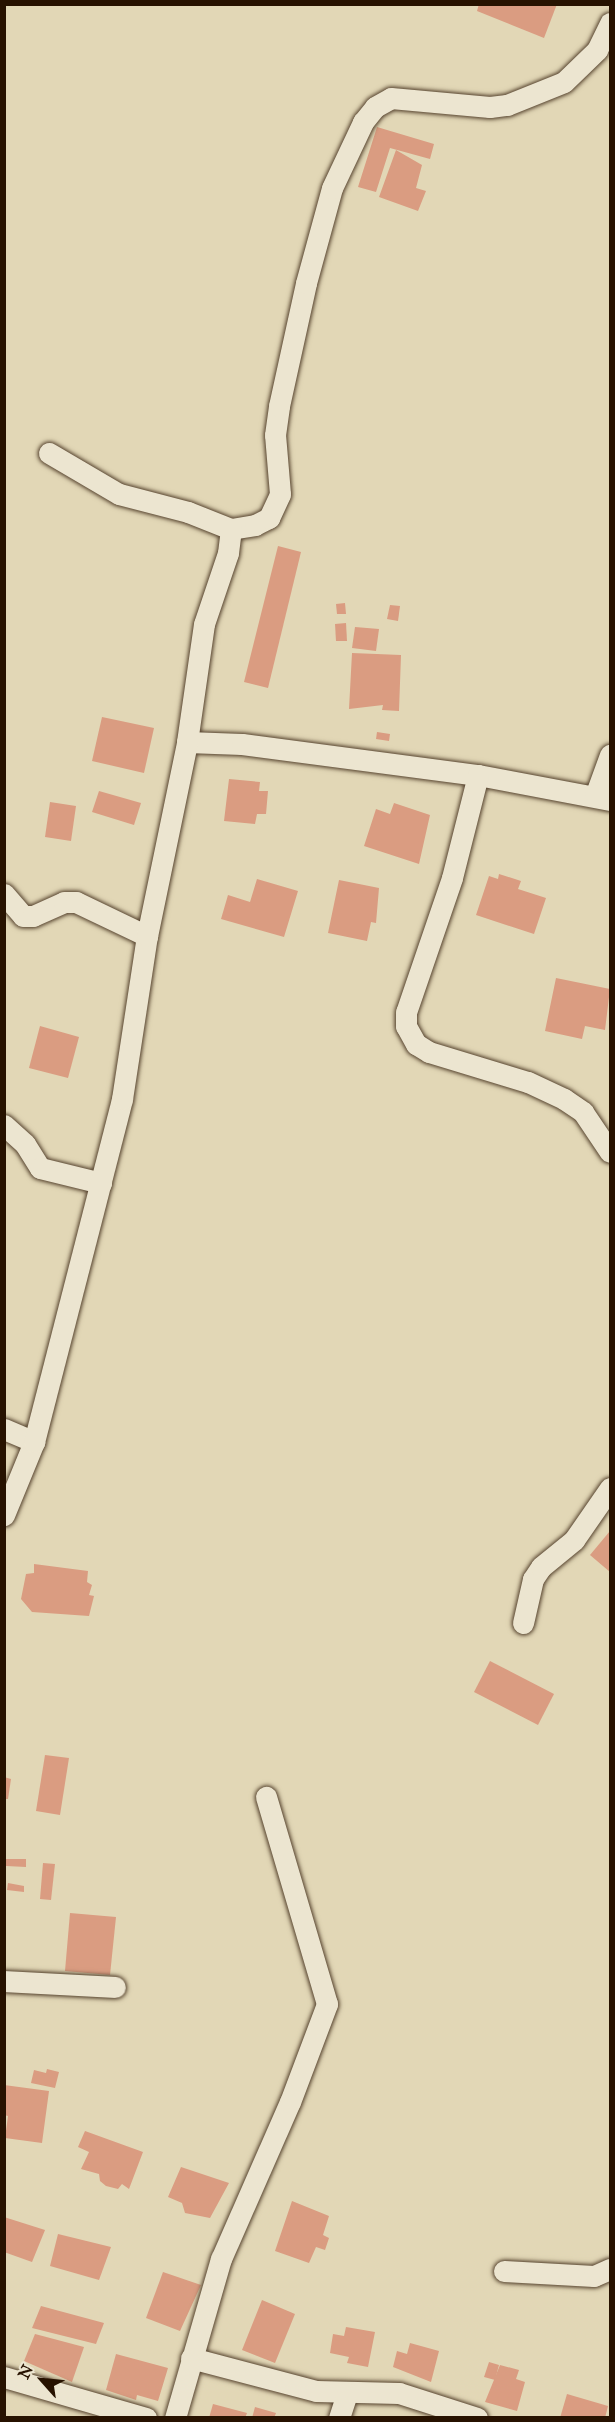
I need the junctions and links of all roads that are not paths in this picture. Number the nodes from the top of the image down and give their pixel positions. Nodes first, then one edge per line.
1 (610, 23) edge
2 (49, 453) dead end
3 (231, 530) junction
4 (187, 742) junction
5 (610, 755) edge
6 (478, 775) junction
7 (603, 798) edge
8 (4, 894) edge
9 (147, 936) junction
10 (4, 1125) edge
11 (610, 1152) edge
12 (101, 1183) junction
13 (4, 1429) edge
14 (34, 1442) junction
15 (610, 1488) edge
16 (4, 1515) edge
17 (523, 1623) dead end
18 (266, 1797) dead end
19 (4, 1981) edge
20 (115, 1987) dead end
21 (610, 2269) edge
22 (504, 2271) dead end
23 (192, 2358) junction
24 (4, 2377) edge
25 (347, 2393) junction
26 (146, 2418) edge
27 (175, 2418) edge
28 (339, 2418) edge
29 (477, 2418) edge

1 - 3 street
2 - 3 street
3 - 4 street
4 - 6 street
4 - 9 street
5 - 7 street
6 - 7 street
6 - 11 street
8 - 9 street
9 - 12 street
10 - 12 street
12 - 14 street
13 - 14 street
14 - 16 street
15 - 17 street
18 - 23 street
19 - 20 street
21 - 22 street
23 - 25 street
23 - 27 street
24 - 26 street
25 - 28 street
25 - 29 street

